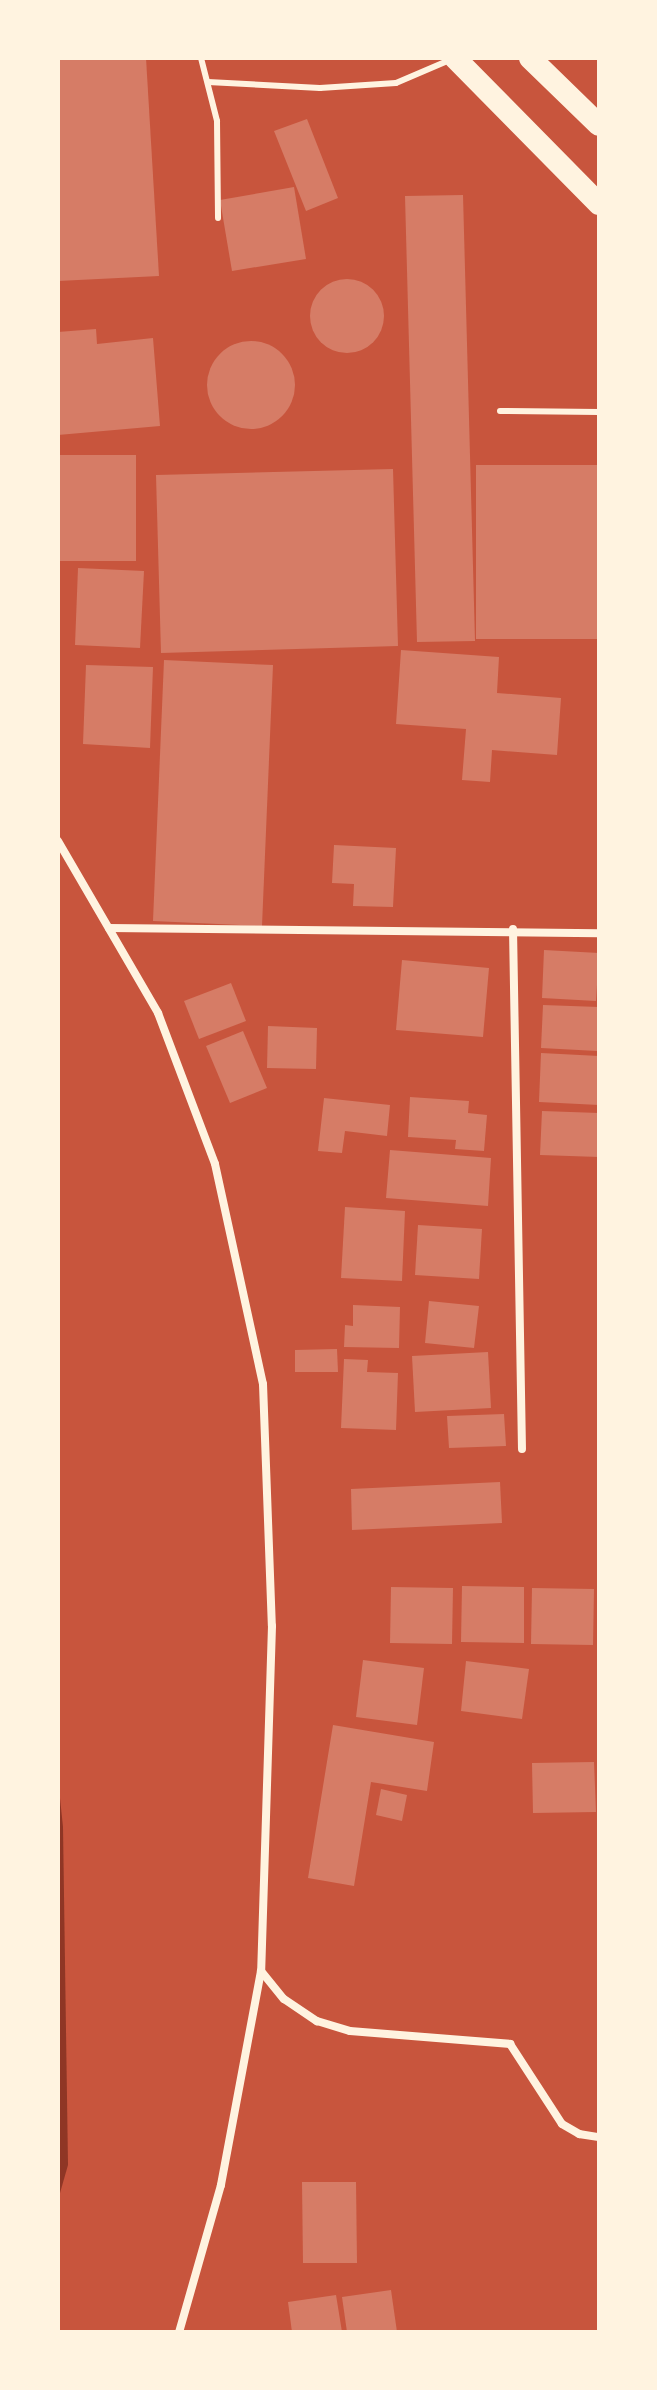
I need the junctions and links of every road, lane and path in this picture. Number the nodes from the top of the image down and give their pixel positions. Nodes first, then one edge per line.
1 (201, 58) edge
2 (455, 58) edge
3 (530, 58) edge
4 (208, 82) junction
5 (599, 125) edge
6 (599, 204) edge
7 (218, 218) dead end
8 (500, 411) dead end
9 (599, 412) edge
10 (58, 841) edge
11 (109, 928) junction
12 (513, 929) junction
13 (599, 933) edge
14 (522, 1449) dead end
15 (261, 1971) junction
16 (599, 2137) edge
17 (179, 2332) edge

1 - 4 lane
2 - 4 lane
2 - 6 highway
3 - 5 highway
4 - 7 lane
8 - 9 lane
10 - 11 street
11 - 12 street
11 - 15 street
12 - 13 street
12 - 14 street
15 - 16 street
15 - 17 street

